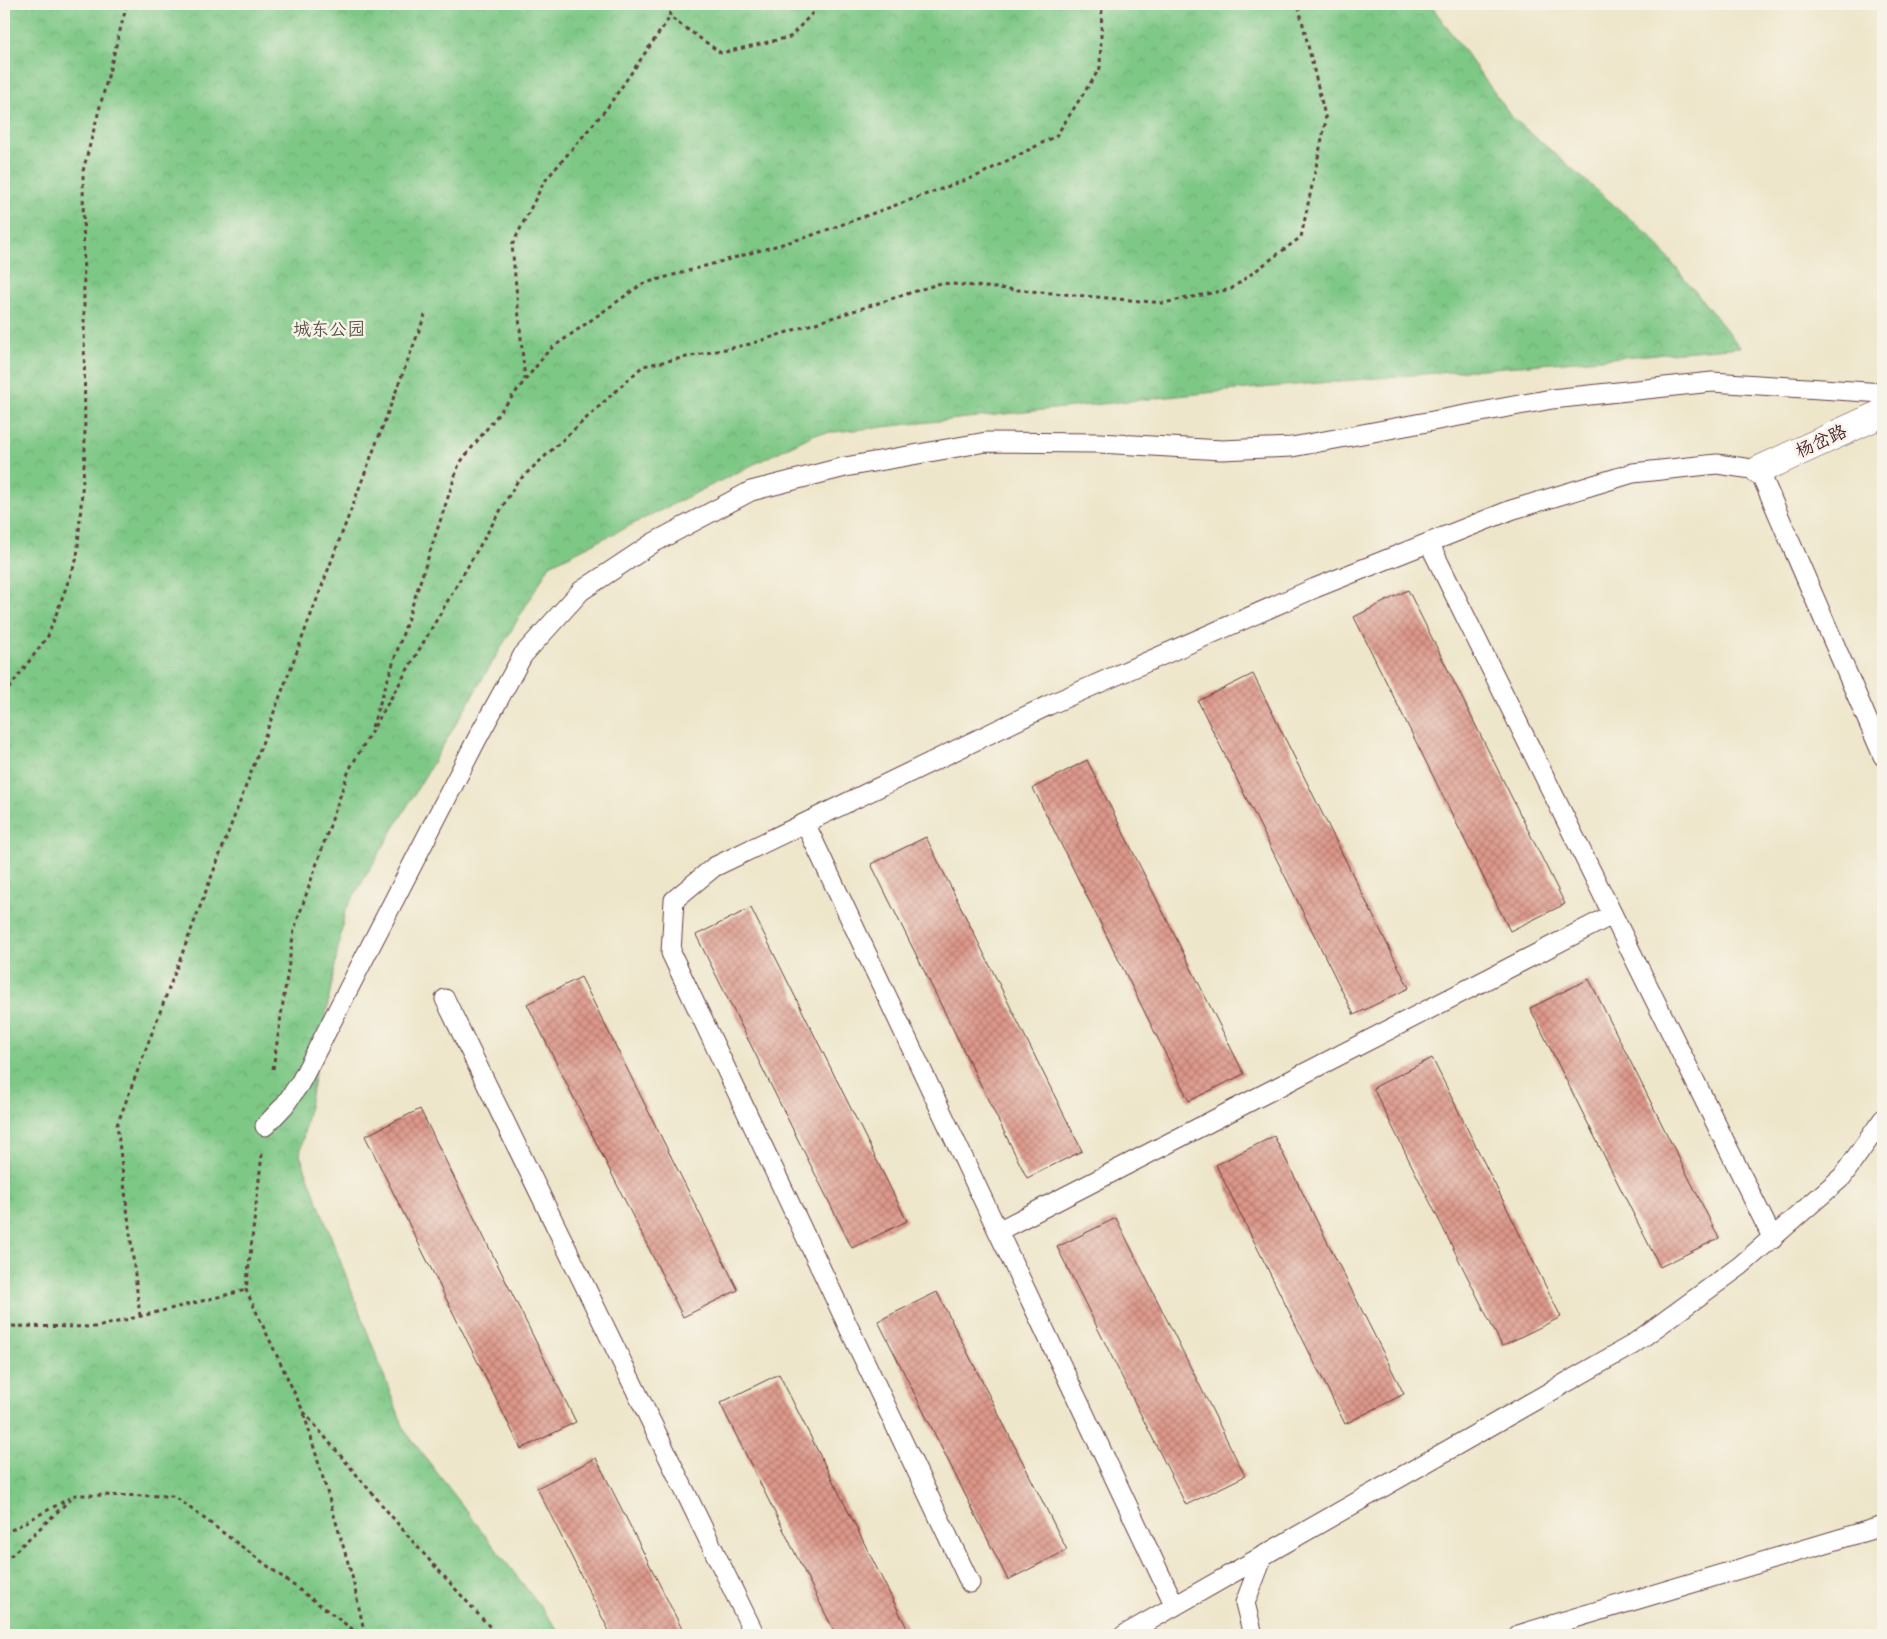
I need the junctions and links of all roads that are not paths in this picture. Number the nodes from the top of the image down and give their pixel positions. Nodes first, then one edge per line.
1 (1883, 393) edge
2 (1883, 413) edge
3 (1759, 470) junction
4 (1429, 543) junction
5 (1883, 756) edge
6 (805, 823) junction
7 (1612, 914) junction
8 (445, 999) dead end
9 (1883, 1119) edge
10 (265, 1126) road end
11 (998, 1231) junction
12 (1773, 1239) junction
13 (1883, 1526) edge
14 (1263, 1556) junction
15 (970, 1584) dead end
16 (1175, 1606) junction
17 (755, 1635) edge
18 (1124, 1635) edge
19 (1253, 1635) edge
20 (1518, 1635) edge

1 - 10 lane
2 - 3 street, 杨岔路
3 - 4 lane
3 - 5 lane
4 - 6 lane
4 - 7 lane
6 - 11 lane
6 - 15 lane
7 - 11 lane
7 - 12 lane
8 - 17 lane
9 - 12 lane
11 - 16 lane
12 - 14 lane
13 - 20 lane
14 - 16 lane
14 - 19 lane
16 - 18 lane

